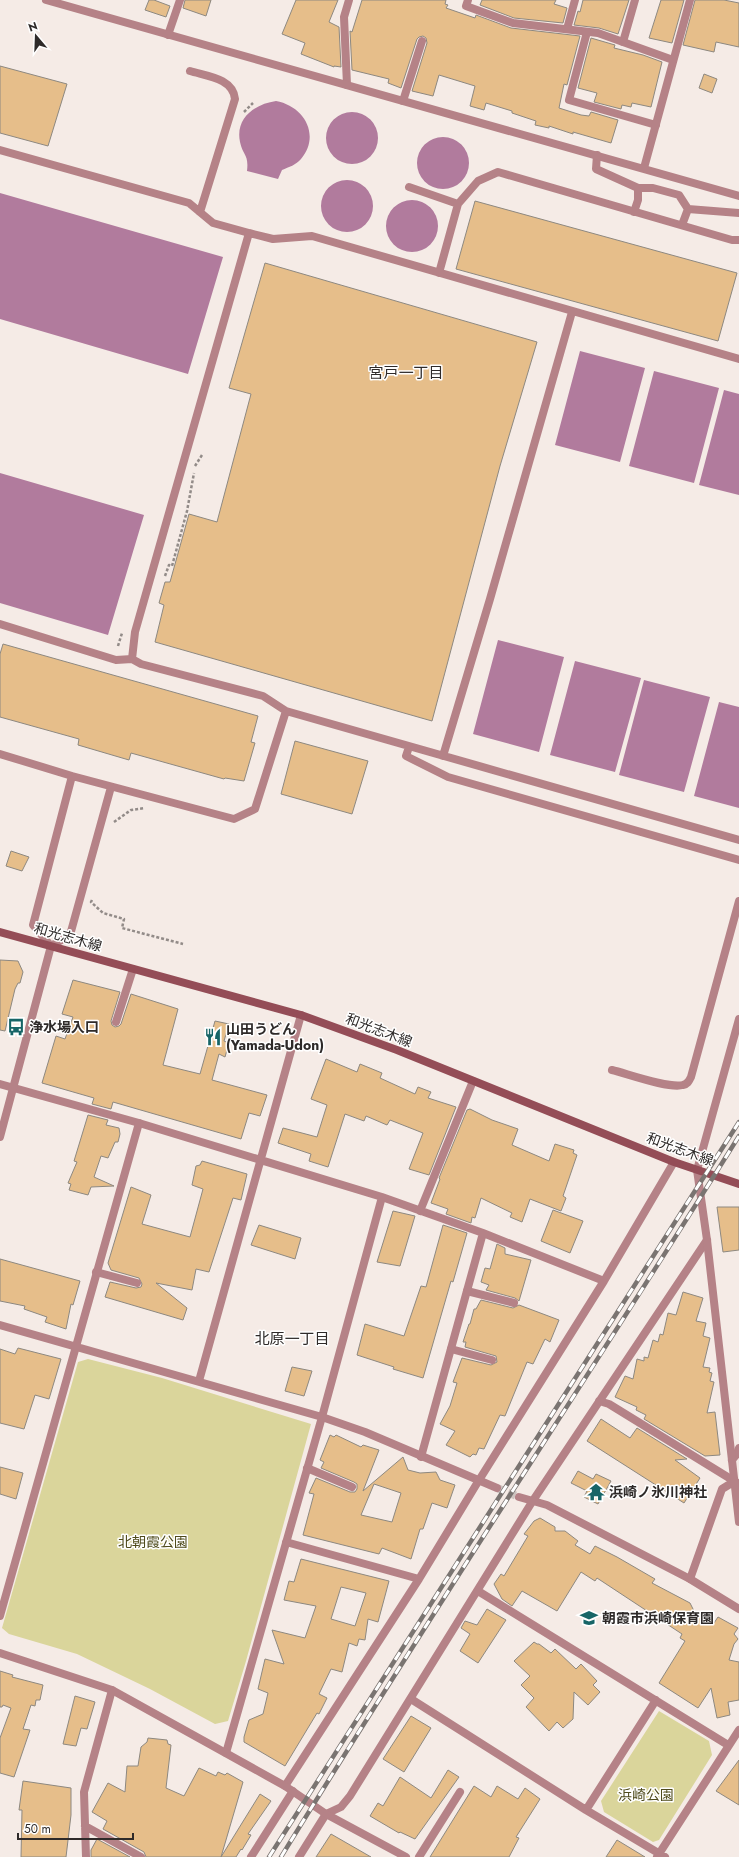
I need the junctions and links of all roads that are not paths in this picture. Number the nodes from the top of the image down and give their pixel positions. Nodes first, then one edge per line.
1 (46, 0) edge
2 (180, 0) edge
3 (349, 0) edge
4 (468, 0) edge
5 (575, 0) edge
6 (635, 0) edge
7 (690, 0) edge
8 (567, 30) junction
9 (587, 32) junction
10 (168, 35) junction
11 (422, 41) dead end
12 (623, 42) junction
13 (673, 60) junction
14 (190, 71) dead end
15 (347, 85) junction
16 (403, 101) junction
17 (656, 126) junction
18 (0, 150) edge
19 (597, 155) junction
20 (644, 168) junction
21 (410, 187) dead end
22 (638, 188) junction
23 (739, 196) edge
24 (458, 204) junction
25 (688, 209) junction
26 (200, 212) junction
27 (634, 212) junction
28 (739, 213) edge
29 (682, 225) junction
30 (249, 233) junction
31 (739, 240) edge
32 (439, 273) junction
33 (572, 312) junction
34 (739, 359) edge
35 (0, 624) edge
36 (132, 659) junction
37 (286, 710) junction
38 (409, 746) junction
39 (0, 754) edge
40 (443, 756) junction
41 (72, 776) junction
42 (111, 787) junction
43 (739, 840) edge
44 (739, 860) edge
45 (739, 901) edge
46 (0, 932) edge
47 (51, 946) junction
48 (133, 969) junction
49 (301, 1015) junction
50 (739, 1019) edge
51 (116, 1022) dead end
52 (612, 1070) dead end
53 (473, 1081) junction
54 (0, 1084) edge
55 (14, 1088) junction
56 (139, 1123) junction
57 (0, 1137) edge
58 (262, 1160) junction
59 (674, 1162) junction
60 (697, 1170) junction
61 (739, 1184) edge
62 (382, 1197) junction
63 (420, 1210) junction
64 (483, 1233) junction
65 (707, 1240) junction
66 (96, 1272) junction
67 (604, 1281) junction
68 (137, 1282) dead end
69 (467, 1291) junction
70 (514, 1303) dead end
71 (0, 1325) edge
72 (75, 1346) junction
73 (451, 1349) junction
74 (492, 1360) dead end
75 (199, 1381) junction
76 (599, 1401) junction
77 (322, 1417) junction
78 (739, 1448) edge
79 (421, 1457) junction
80 (732, 1460) junction
81 (308, 1468) junction
82 (479, 1481) junction
83 (737, 1482) edge
84 (352, 1487) dead end
85 (497, 1488) tunnel mouth
86 (520, 1497) tunnel mouth
87 (532, 1502) junction
88 (739, 1522) edge
89 (286, 1542) junction
90 (419, 1579) junction
91 (690, 1579) junction
92 (478, 1591) junction
93 (739, 1609) edge
94 (0, 1616) edge
95 (0, 1653) edge
96 (112, 1690) junction
97 (411, 1699) junction
98 (656, 1700) junction
99 (739, 1730) edge
100 (728, 1745) junction
101 (226, 1753) junction
102 (285, 1786) junction
103 (293, 1791) junction
104 (460, 1792) dead end
105 (586, 1810) junction
106 (326, 1814) junction
107 (85, 1826) junction
108 (660, 1856) edge
109 (86, 1857) edge
110 (141, 1857) edge
111 (251, 1857) edge
112 (300, 1857) edge
113 (406, 1857) edge
114 (419, 1857) edge

1 - 10 street
2 - 10 street
3 - 15 street
4 - 8 street
5 - 8 street
6 - 12 street
7 - 13 street
8 - 9 street
9 - 12 street
9 - 17 street
10 - 15 street
11 - 16 street
12 - 13 street
13 - 17 street
14 - 26 street
15 - 16 street
16 - 19 street
17 - 20 street
18 - 26 street
19 - 20 street
19 - 22 street
20 - 23 street
21 - 24 street
22 - 25 street
22 - 27 street
24 - 27 street
24 - 32 street
25 - 28 street
25 - 29 street
26 - 30 street
27 - 29 street
29 - 31 street
30 - 32 street
30 - 36 street
32 - 33 street
33 - 34 street
33 - 40 street
35 - 36 street
36 - 37 street
37 - 38 street
37 - 42 street
38 - 40 street
38 - 44 street
39 - 41 street
40 - 43 street
41 - 42 street
41 - 47 street
42 - 47 street
45 - 52 street
46 - 47 main road, 和光志木線
47 - 48 main road, 和光志木線
47 - 55 street
48 - 49 main road, 和光志木線
48 - 51 street
49 - 53 main road, 和光志木線
49 - 58 street
50 - 60 street
53 - 59 main road, 和光志木線
53 - 63 street
54 - 55 street
55 - 56 street
55 - 57 street
56 - 58 street
56 - 66 street
58 - 62 street
58 - 75 street
59 - 60 main road, 和光志木線
59 - 67 street
60 - 61 main road, 和光志木線
60 - 65 street
62 - 63 street
62 - 77 street
63 - 64 street
64 - 67 street
64 - 69 street
65 - 76 street
65 - 80 street
66 - 68 street
66 - 72 street
67 - 82 street
69 - 70 street
69 - 73 street
71 - 72 street
72 - 75 street
72 - 94 street
73 - 74 street
73 - 79 street
75 - 77 street
76 - 83 street
76 - 87 street
77 - 79 street
77 - 81 street
78 - 80 street
79 - 82 street
80 - 83 street
81 - 84 street
81 - 89 street
82 - 85 street
82 - 90 street
83 - 88 street
83 - 91 street
86 - 87 street
87 - 91 street
87 - 92 street
89 - 90 street
89 - 101 street
90 - 102 street
91 - 93 street
92 - 97 street
92 - 98 street
95 - 96 street
96 - 101 street
96 - 107 street
97 - 105 street
97 - 106 street
98 - 100 street
98 - 105 street
99 - 100 street
100 - 108 street
101 - 102 street
102 - 103 street
103 - 106 street
103 - 111 street
104 - 114 street
105 - 108 street
106 - 112 street
106 - 113 street
107 - 109 street
107 - 110 street

